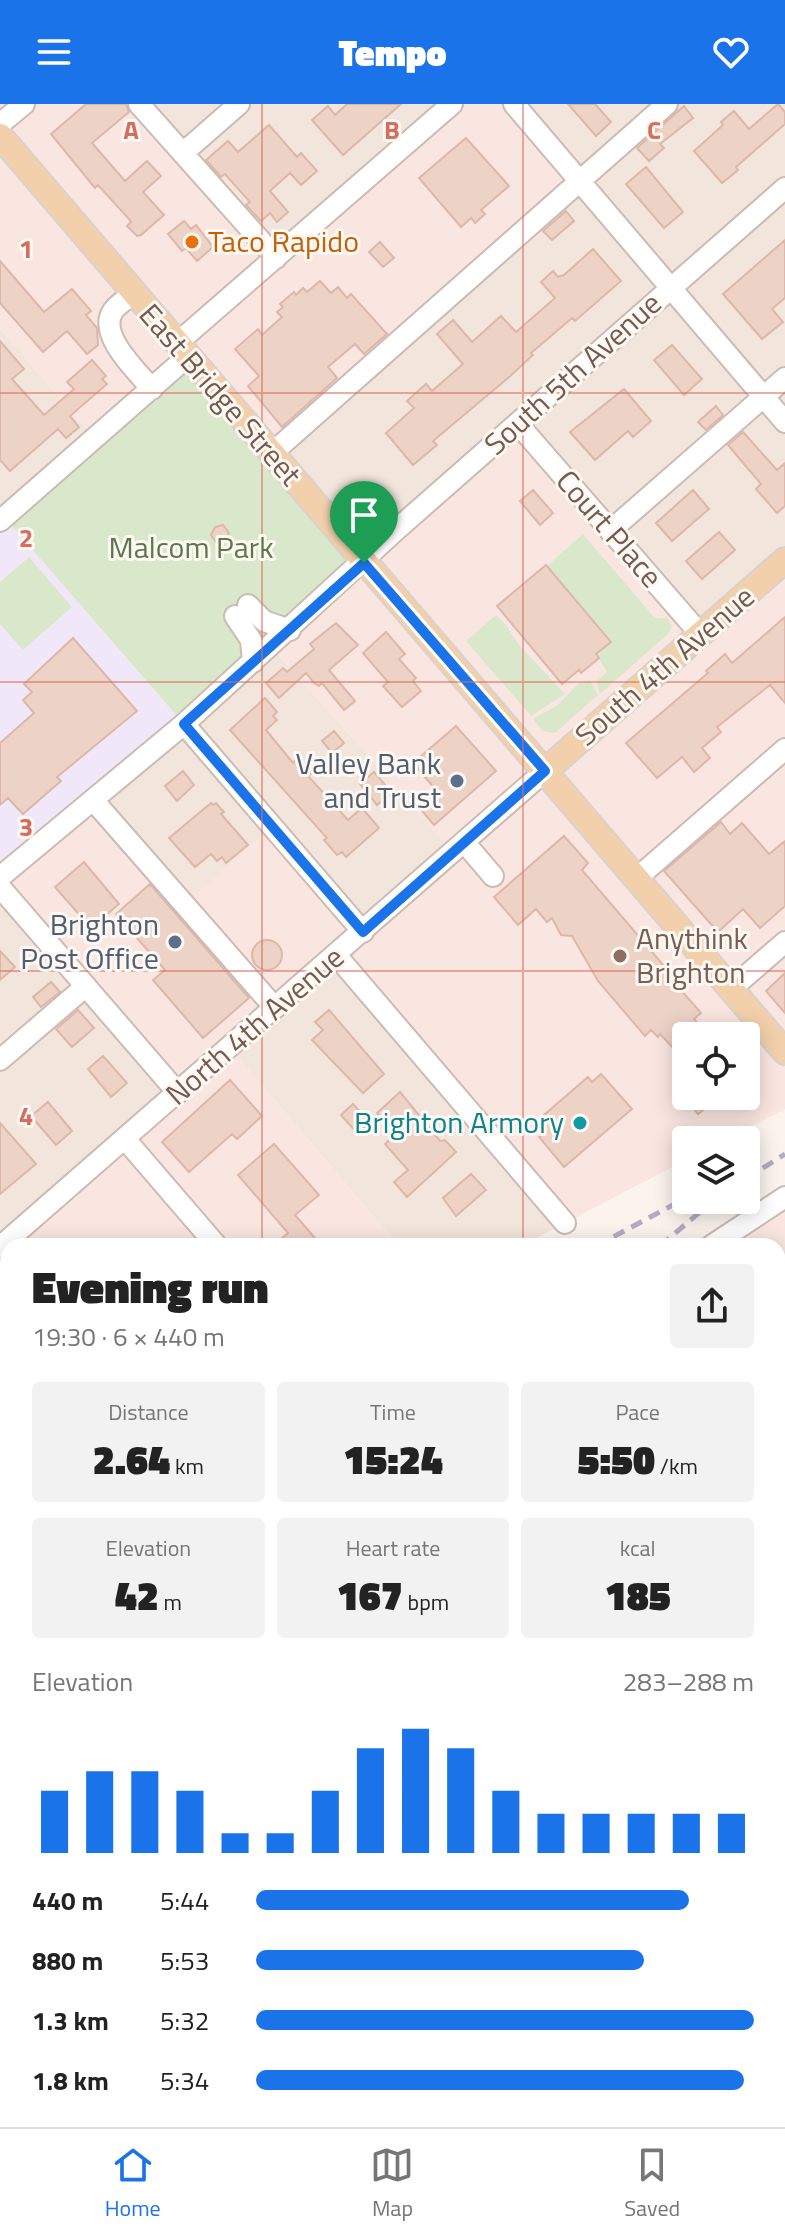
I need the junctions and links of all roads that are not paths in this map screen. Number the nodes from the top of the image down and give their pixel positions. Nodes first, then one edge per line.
1 (24, 104) edge
2 (139, 104) edge
3 (239, 104) edge
4 (452, 104) edge
5 (514, 104) edge
6 (667, 104) edge
7 (0, 124) edge
8 (4, 148) edge
9 (183, 153) junction
10 (580, 181) junction
11 (785, 188) edge
12 (276, 258) junction
13 (671, 287) junction
14 (133, 293) junction
15 (182, 350) junction
16 (785, 378) edge
17 (152, 389) junction
18 (764, 397) junction
19 (785, 422) edge
20 (518, 424) junction
21 (271, 454) junction
22 (1, 517) edge
23 (610, 531) junction
24 (785, 560) edge
25 (364, 563) junction
26 (290, 630) junction
27 (701, 635) junction
28 (253, 662) junction
29 (184, 724) junction
30 (785, 749) edge
31 (545, 771) junction
32 (93, 800) junction
33 (464, 842) junction
34 (493, 876) dead end
35 (0, 877) edge
36 (637, 878) junction
37 (0, 887) edge
38 (363, 932) junction
39 (785, 942) edge
40 (336, 955) junction
41 (86, 986) junction
42 (731, 989) junction
43 (275, 1008) junction
44 (785, 1052) edge
45 (0, 1060) edge
46 (178, 1093) junction
47 (125, 1139) junction
48 (785, 1197) edge
49 (565, 1223) dead end
50 (10, 1238) edge
51 (210, 1238) edge
52 (723, 1238) edge

1 - 7 street
2 - 9 street
3 - 9 street
4 - 12 street
5 - 10 street
6 - 10 street
8 - 14 main road, East Bridge Street
9 - 12 street
10 - 13 street
10 - 21 street
11 - 13 street, South 5th Avenue
12 - 15 street
13 - 18 street
13 - 20 street, South 5th Avenue
14 - 15 main road, East Bridge Street
14 - 17 street
15 - 17 street
15 - 21 main road, East Bridge Street
16 - 18 street
17 - 22 street
18 - 19 street
18 - 23 street
20 - 23 street, Court Place
20 - 25 street, South 5th Avenue
21 - 25 main road, East Bridge Street
23 - 27 street, Court Place
24 - 27 main road, South 4th Avenue
25 - 26 street, South 5th Avenue
25 - 31 main road, East Bridge Street
26 - 28 street, South 5th Avenue
26 - 28 street
27 - 31 main road, South 4th Avenue
28 - 29 street, South 5th Avenue
29 - 32 street, South 5th Avenue
29 - 38 street
30 - 36 street
31 - 33 street, North 4th Avenue
31 - 36 main road, East Bridge Street
32 - 35 street, South 5th Avenue
32 - 43 street
33 - 34 street
33 - 38 street, North 4th Avenue
36 - 42 main road, East Bridge Street
37 - 41 street
38 - 40 street, North 4th Avenue
39 - 42 street
40 - 43 street, North 4th Avenue
40 - 49 street
41 - 45 street
41 - 46 street
42 - 44 main road, East Bridge Street
43 - 46 street, North 4th Avenue
46 - 47 street, North 4th Avenue
47 - 50 street, North 4th Avenue
47 - 51 street
48 - 52 street

